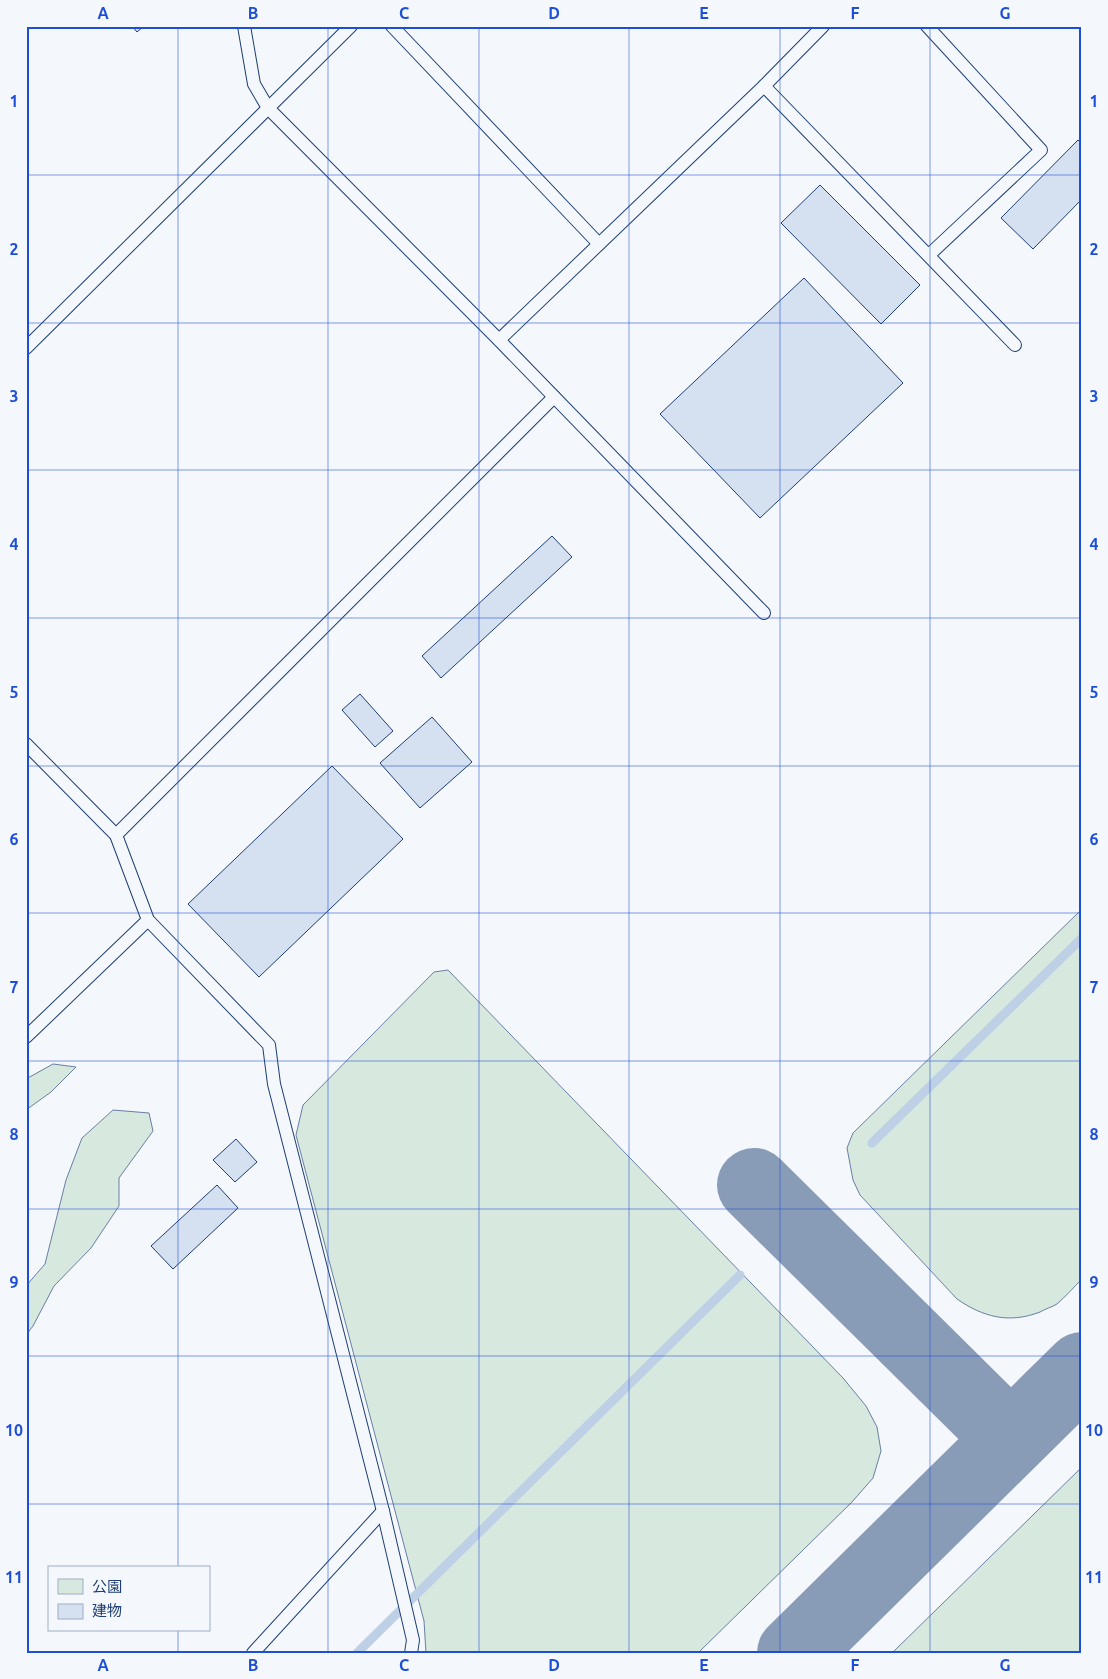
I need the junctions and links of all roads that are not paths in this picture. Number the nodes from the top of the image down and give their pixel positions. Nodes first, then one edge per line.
1 (244, 26) edge
2 (351, 26) edge
3 (392, 26) edge
4 (823, 26) edge
5 (927, 26) edge
6 (764, 86) junction
7 (268, 108) junction
8 (599, 244) junction
9 (929, 256) junction
10 (499, 340) junction
11 (1015, 345) dead end
12 (26, 348) edge
13 (554, 397) junction
14 (764, 613) dead end
15 (26, 744) edge
16 (116, 834) junction
17 (148, 920) junction
18 (26, 1037) edge
19 (384, 1511) junction
20 (253, 1653) edge
21 (411, 1653) edge

1 - 7 lane
2 - 7 lane
3 - 8 lane
4 - 6 lane
5 - 9 lane
6 - 8 lane
6 - 9 lane
7 - 10 lane
7 - 12 lane
8 - 10 lane
9 - 11 lane
10 - 13 lane
13 - 14 lane
13 - 16 lane
15 - 16 lane
16 - 17 lane
17 - 18 lane
17 - 19 lane
19 - 20 lane
19 - 21 lane

